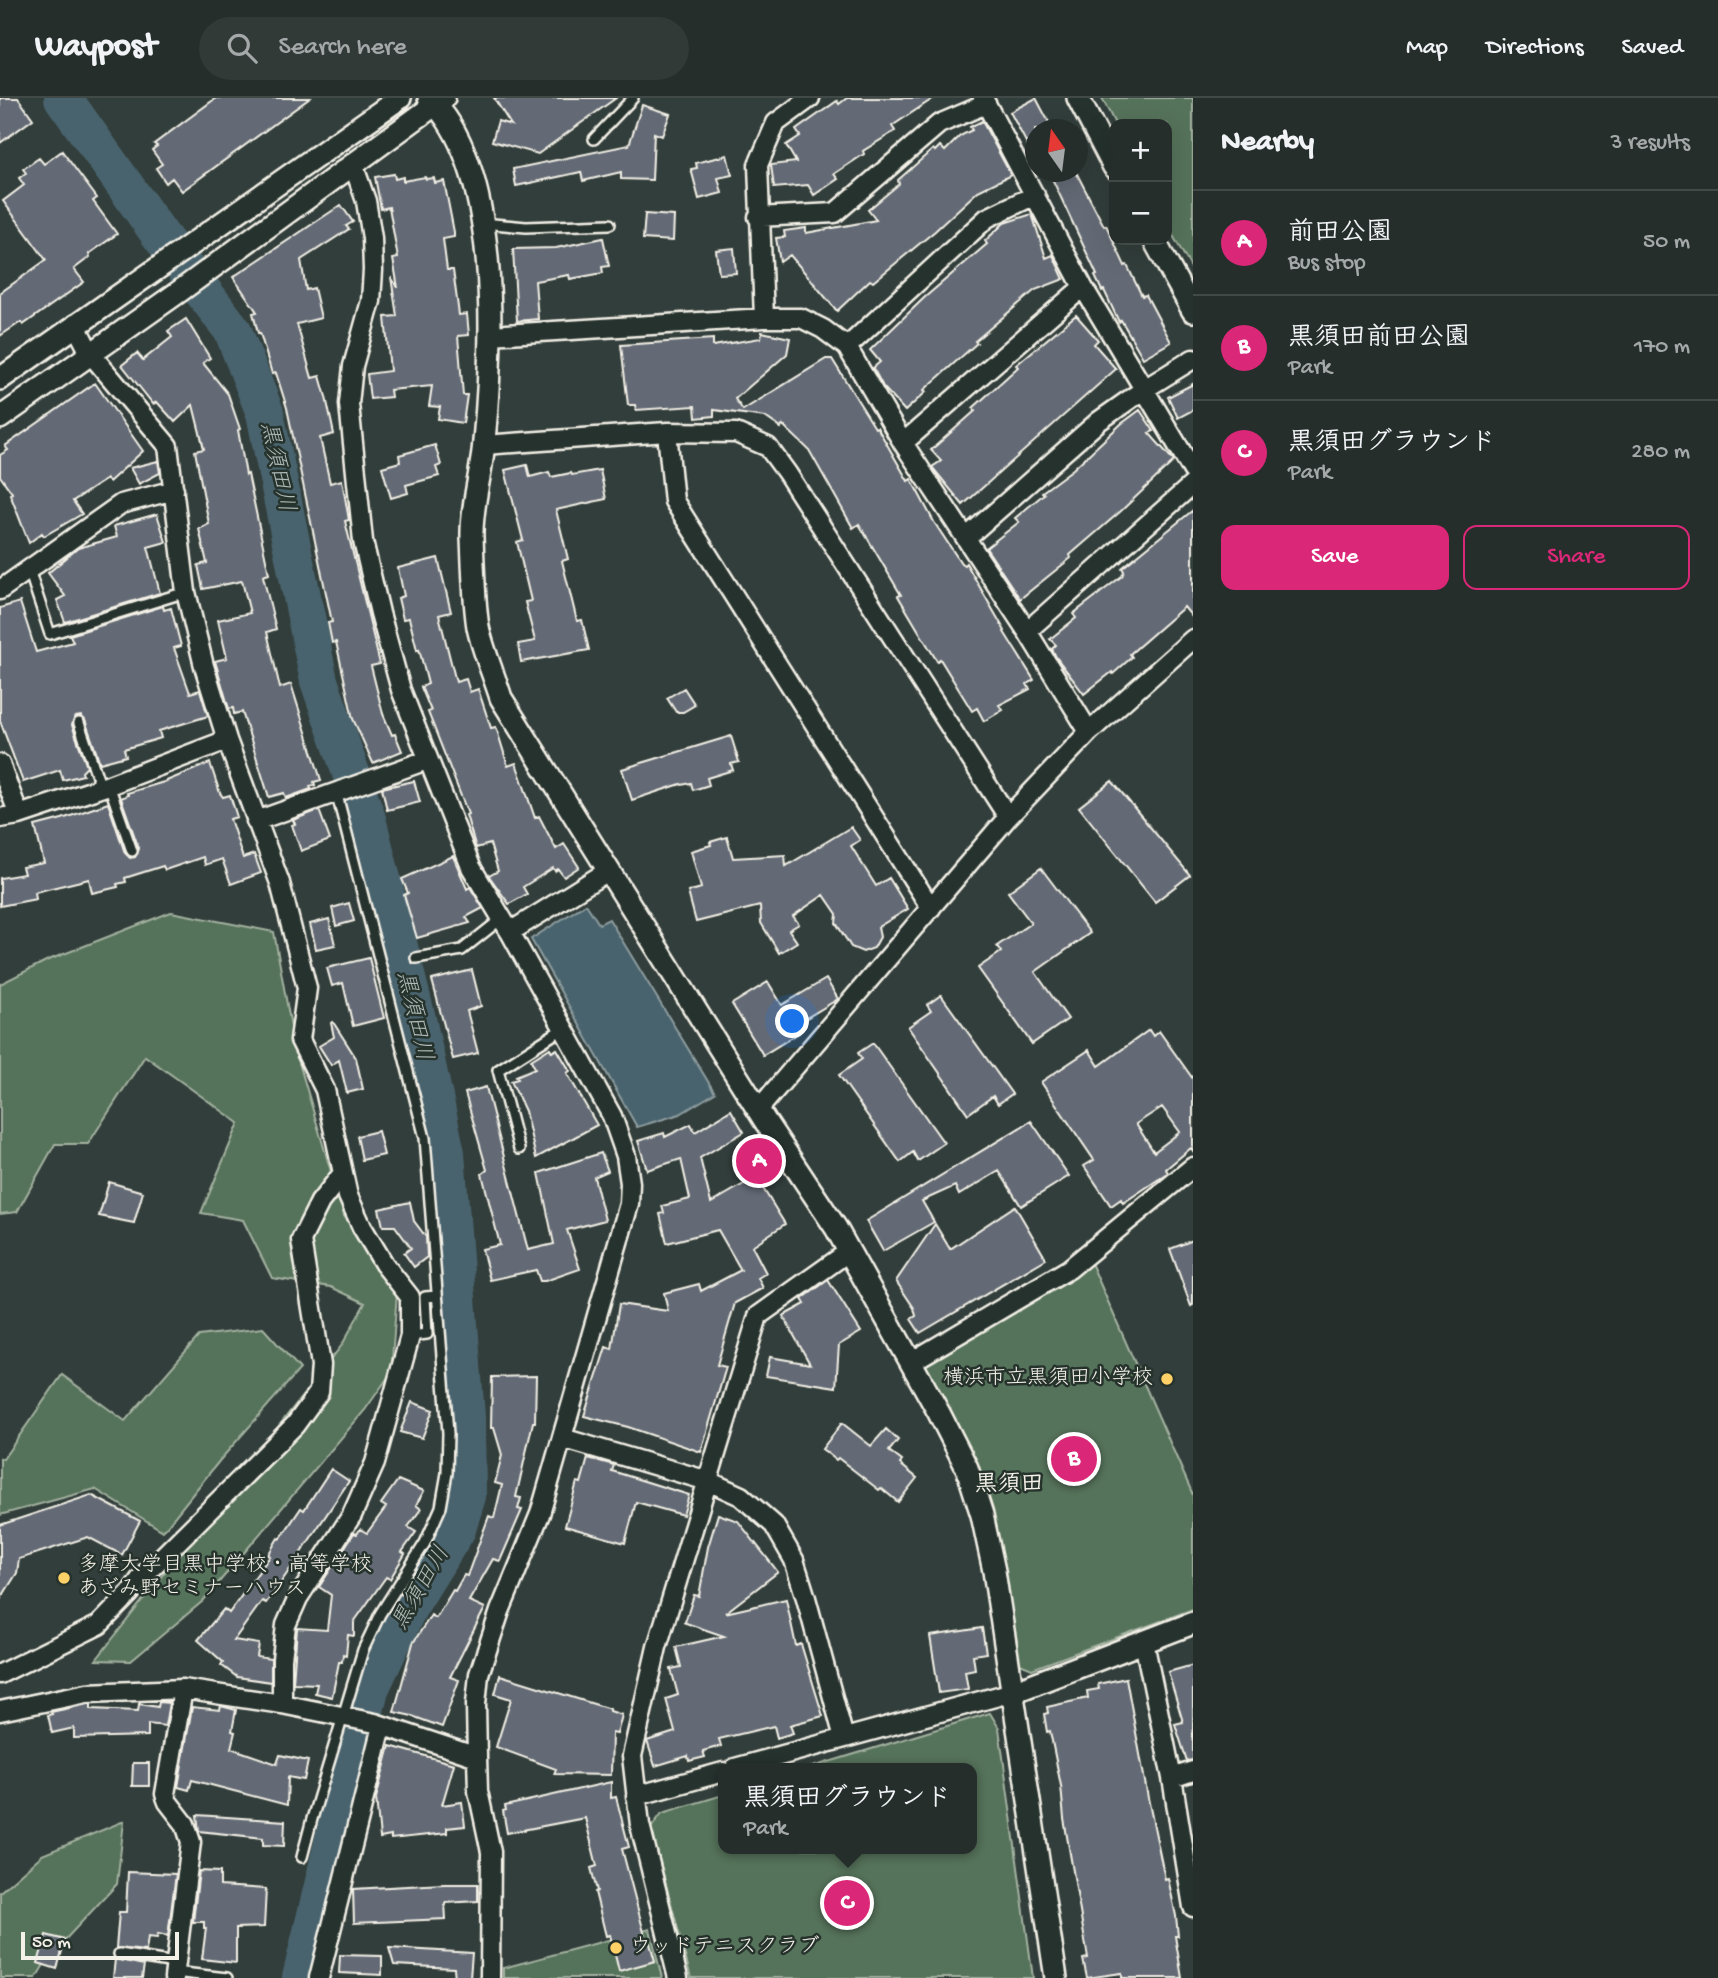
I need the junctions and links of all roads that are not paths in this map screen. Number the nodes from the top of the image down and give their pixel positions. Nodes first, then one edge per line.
1 (400, 98) edge
2 (633, 98) edge
3 (810, 98) edge
4 (1078, 98) edge
5 (436, 100) edge
6 (985, 101) edge
7 (594, 139) dead end
8 (1109, 157) edge
9 (353, 164) junction
10 (1035, 195) junction
11 (758, 217) junction
12 (482, 223) junction
13 (610, 225) dead end
14 (1157, 245) edge
15 (1083, 287) junction
16 (1193, 311) edge
17 (764, 318) junction
18 (75, 324) junction
19 (490, 335) junction
20 (847, 347) junction
21 (90, 353) junction
22 (1193, 359) edge
23 (0, 379) edge
24 (1143, 390) junction
25 (0, 418) edge
26 (667, 432) junction
27 (903, 443) junction
28 (484, 445) junction
29 (1193, 471) edge
30 (1193, 484) edge
31 (174, 490) junction
32 (966, 538) junction
33 (29, 570) junction
34 (0, 590) edge
35 (186, 592) junction
36 (1027, 631) junction
37 (1193, 639) edge
38 (79, 723) dead end
39 (1089, 732) junction
40 (228, 740) junction
41 (427, 760) junction
42 (0, 764) edge
43 (105, 787) junction
44 (336, 791) junction
45 (19, 815) junction
46 (1008, 817) junction
47 (0, 818) edge
48 (256, 821) junction
49 (132, 851) dead end
50 (608, 871) junction
51 (931, 908) junction
52 (506, 925) junction
53 (416, 958) dead end
54 (564, 1028) junction
55 (758, 1110) junction
56 (519, 1149) dead end
57 (1193, 1167) edge
58 (343, 1173) junction
59 (848, 1252) junction
60 (438, 1296) junction
61 (410, 1336) junction
62 (911, 1362) junction
63 (562, 1438) junction
64 (708, 1480) junction
65 (1193, 1623) edge
66 (1144, 1642) junction
67 (0, 1674) edge
68 (183, 1689) junction
69 (1013, 1692) junction
70 (282, 1704) junction
71 (0, 1711) edge
72 (344, 1716) junction
73 (379, 1725) junction
74 (844, 1738) junction
75 (477, 1757) junction
76 (753, 1763) edge
77 (1193, 1771) edge
78 (718, 1773) edge
79 (1172, 1778) junction
80 (636, 1796) junction
81 (302, 1857) dead end
82 (1193, 1907) edge
83 (119, 1954) dead end
84 (174, 1971) edge
85 (227, 1978) edge
86 (319, 1978) edge
87 (490, 1978) edge
88 (678, 1978) edge
89 (1056, 1978) edge

1 - 18 street
2 - 7 lane
3 - 11 street
4 - 8 street
5 - 9 street
5 - 12 street
6 - 10 street
6 - 11 street
9 - 21 street
9 - 41 street
10 - 15 street
10 - 20 street
11 - 17 street
12 - 13 lane
12 - 19 street
14 - 16 street
15 - 24 street
15 - 27 street
17 - 19 street
17 - 20 street
18 - 21 street
18 - 23 street
19 - 28 street
20 - 27 street
21 - 25 street
21 - 31 street
22 - 24 street
24 - 29 street
24 - 32 street
26 - 28 street
26 - 46 street
26 - 51 street
27 - 32 street
28 - 50 street
30 - 36 street
31 - 33 street
31 - 35 street
32 - 36 street
33 - 34 street
33 - 35 lane
35 - 40 street
36 - 39 street
37 - 39 street
38 - 43 lane
39 - 46 street
40 - 43 street
40 - 48 street
41 - 44 street
41 - 52 street
42 - 45 street
43 - 45 street
43 - 49 lane
44 - 48 street
44 - 60 lane
45 - 47 street
46 - 51 street
48 - 58 street
50 - 52 street
50 - 55 street
51 - 55 street
52 - 53 lane
52 - 54 street
54 - 56 lane
54 - 63 street
55 - 59 street
57 - 62 street
58 - 61 street
58 - 67 street
59 - 62 street
59 - 64 street
60 - 61 lane
60 - 72 lane
61 - 70 street
62 - 69 street
63 - 64 street
63 - 75 street
64 - 74 street
64 - 80 street
65 - 66 street
66 - 69 street
66 - 79 street
68 - 70 street
68 - 71 street
68 - 84 street
69 - 74 street
69 - 89 street
70 - 72 street
72 - 73 street
72 - 81 lane
73 - 75 street
73 - 86 street
74 - 76 street
75 - 87 street
77 - 79 street
78 - 80 street
79 - 82 street
80 - 88 street
83 - 84 lane
84 - 85 lane

